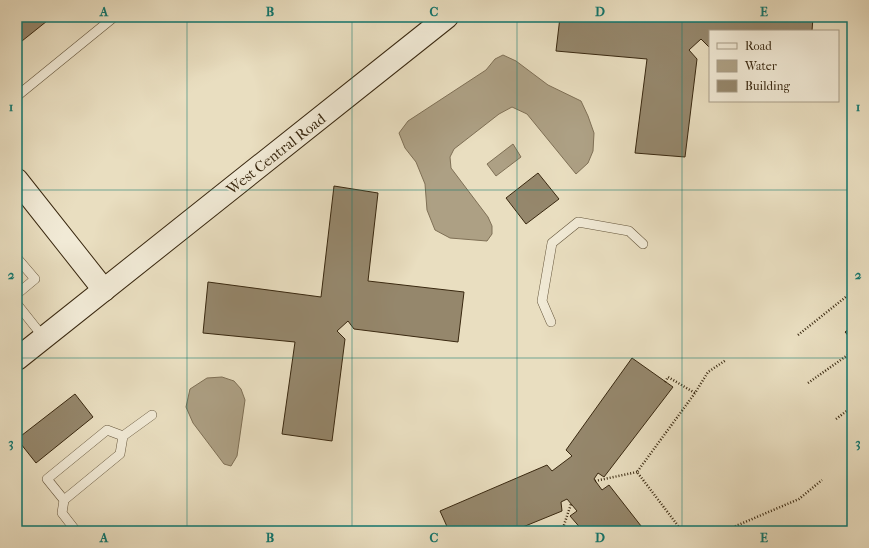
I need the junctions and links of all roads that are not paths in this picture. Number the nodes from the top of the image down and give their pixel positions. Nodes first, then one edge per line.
1 (114, 17) edge
2 (447, 17) edge
3 (17, 96) edge
4 (17, 180) edge
5 (643, 244) dead end
6 (17, 258) edge
7 (104, 290) junction
8 (17, 294) edge
9 (17, 304) edge
10 (551, 322) dead end
11 (44, 338) junction
12 (17, 359) edge
13 (152, 415) dead end
14 (123, 436) junction
15 (64, 500) junction
16 (76, 531) edge

1 - 3 lane
2 - 7 main road, West Central Road
4 - 7 main road
5 - 10 lane
6 - 8 lane
7 - 11 main road, West Central Road
9 - 11 lane
11 - 12 main road, West Central Road
13 - 14 lane
14 - 15 lane
14 - 15 lane
15 - 16 lane

